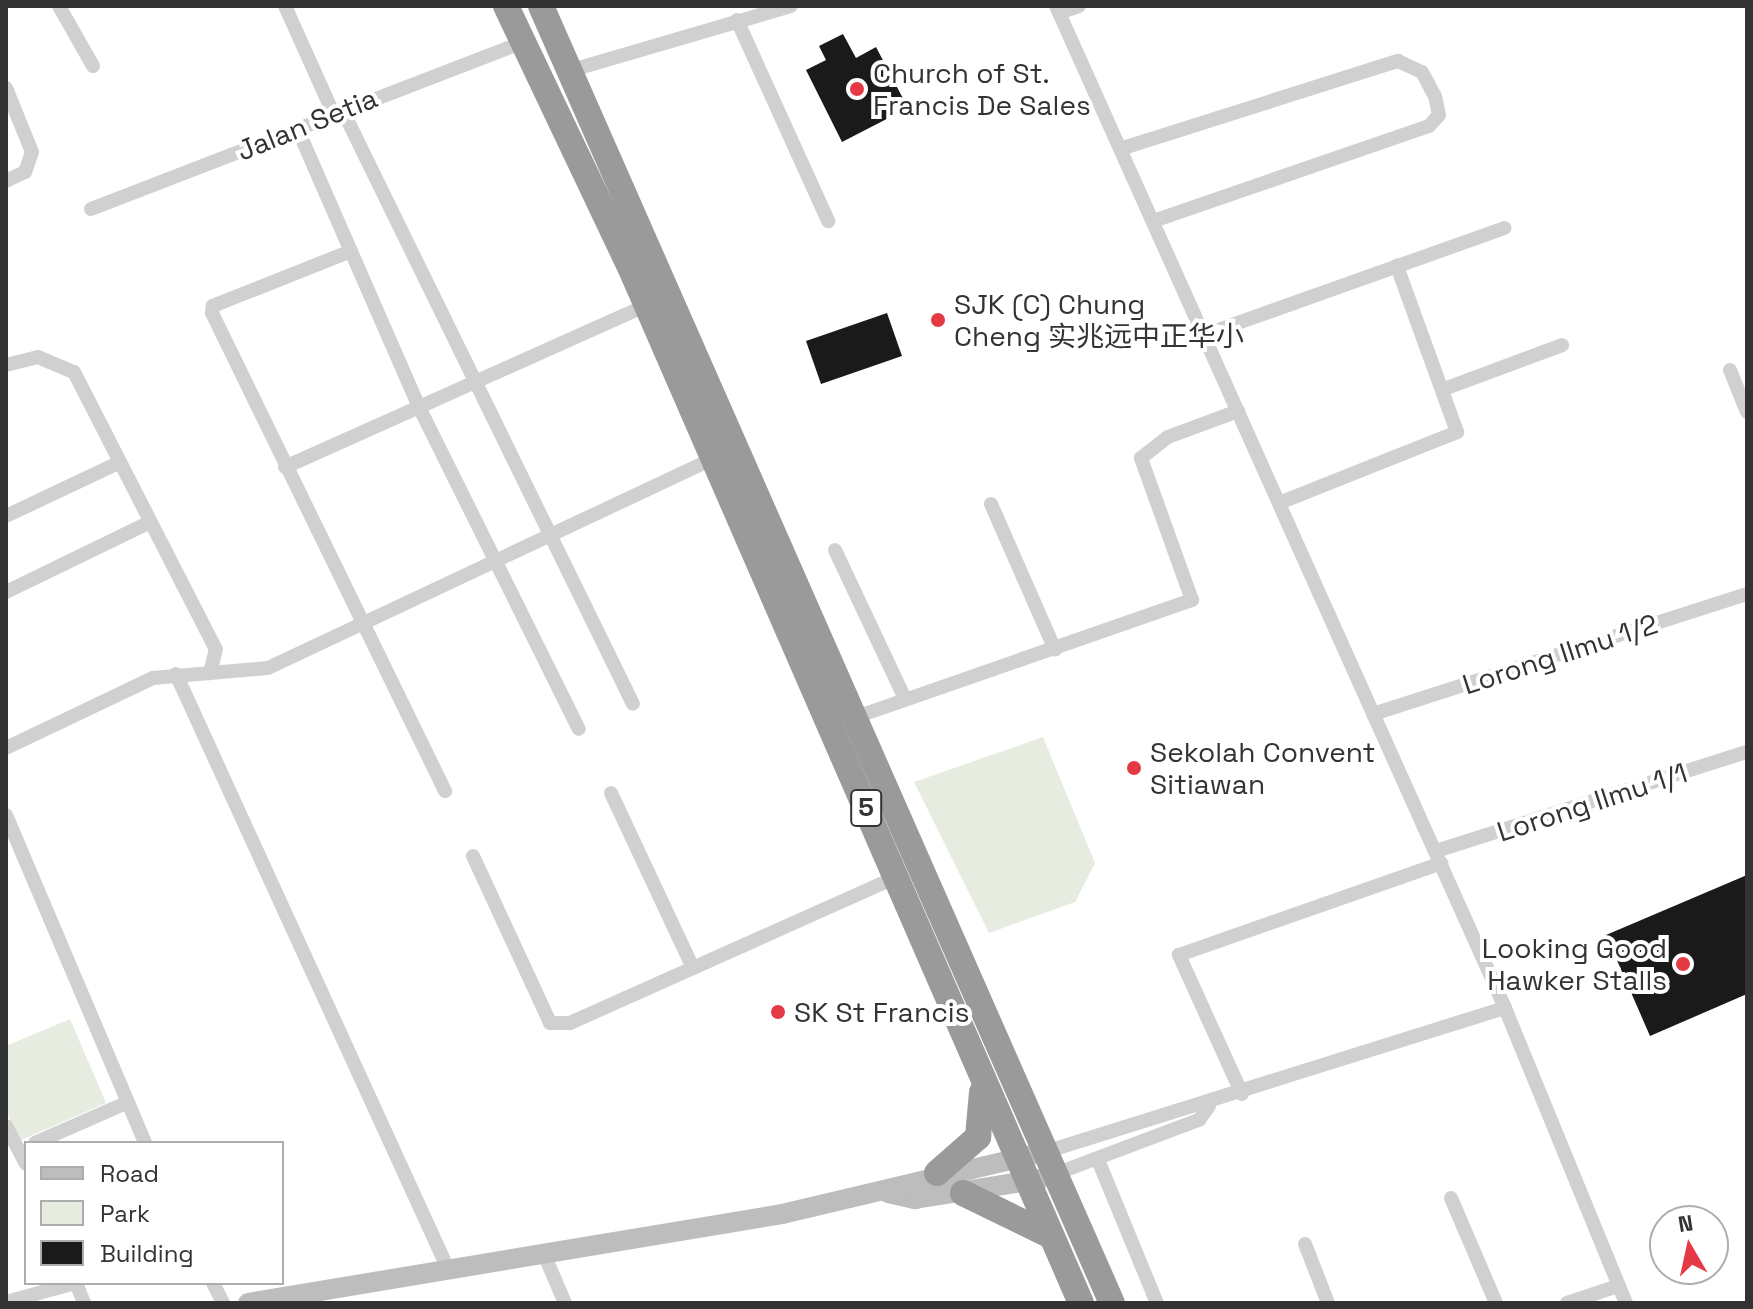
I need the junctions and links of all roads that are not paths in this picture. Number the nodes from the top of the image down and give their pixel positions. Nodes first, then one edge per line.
1 (59, 6) edge
2 (285, 6) edge
3 (506, 6) edge
4 (527, 6) edge
5 (541, 6) edge
6 (791, 6) edge
7 (1079, 6) edge
8 (1058, 9) edge
9 (745, 14) edge
10 (524, 42) junction
11 (93, 66) dead end
12 (572, 70) junction
13 (6, 88) edge
14 (338, 111) junction
15 (298, 130) junction
16 (1120, 149) junction
17 (6, 181) edge
18 (91, 209) dead end
19 (828, 221) dead end
20 (1153, 221) junction
21 (1504, 228) dead end
22 (351, 251) junction
23 (1397, 266) junction
24 (634, 276) junction
25 (657, 297) junction
26 (1204, 335) junction
27 (1562, 345) dead end
28 (6, 365) edge
29 (1730, 370) dead end
30 (481, 383) junction
31 (1444, 389) junction
32 (420, 409) junction
33 (1238, 411) junction
34 (1747, 412) edge
35 (710, 460) junction
36 (120, 462) junction
37 (285, 467) junction
38 (762, 500) junction
39 (1279, 503) junction
40 (991, 504) dead end
41 (6, 516) edge
42 (150, 522) junction
43 (556, 534) junction
44 (835, 550) dead end
45 (501, 560) junction
46 (6, 592) edge
47 (1747, 594) edge
48 (359, 624) junction
49 (1055, 650) junction
50 (210, 673) junction
51 (176, 674) junction
52 (802, 674) junction
53 (905, 699) junction
54 (633, 704) dead end
55 (1373, 714) junction
56 (856, 717) junction
57 (579, 729) dead end
58 (6, 748) edge
59 (1747, 752) edge
60 (445, 791) dead end
61 (611, 793) dead end
62 (6, 815) edge
63 (886, 849) junction
64 (473, 856) dead end
65 (1439, 857) junction
66 (899, 876) junction
67 (693, 968) junction
68 (1505, 1008) junction
69 (982, 1082) junction
70 (1242, 1094) junction
71 (126, 1103) junction
72 (1209, 1106) junction
73 (7, 1132) edge
74 (40, 1141) edge
75 (144, 1141) edge
76 (23, 1148) edge
77 (1098, 1160) junction
78 (1050, 1163) junction
79 (1022, 1171) junction
80 (937, 1173) junction
81 (888, 1193) junction
82 (963, 1193) junction
83 (1451, 1198) dead end
84 (1051, 1236) junction
85 (1305, 1244) dead end
86 (544, 1254) junction
87 (448, 1269) junction
88 (69, 1285) edge
89 (214, 1285) edge
90 (1618, 1286) junction
91 (6, 1302) edge
92 (223, 1303) edge
93 (248, 1303) edge
94 (565, 1303) edge
95 (1081, 1303) edge
96 (1112, 1303) edge
97 (1157, 1303) edge
98 (1328, 1303) edge
99 (1496, 1303) edge
100 (1567, 1303) edge
101 (1626, 1303) edge

1 - 11 street
2 - 14 street
3 - 10 highway, 5
4 - 10 highway
5 - 12 highway, 5
6 - 9 street
7 - 8 street
8 - 16 street
9 - 12 street
9 - 19 street
10 - 14 street, Jalan Setia
10 - 24 highway, 5
12 - 24 highway
12 - 25 highway, 5
13 - 17 street
14 - 15 street, Jalan Setia
14 - 30 street
15 - 18 street, Jalan Setia
15 - 22 street
16 - 20 street
16 - 20 street
20 - 26 street
21 - 23 street
22 - 32 street
22 - 37 street
23 - 26 street
23 - 31 street
24 - 25 highway, 5
25 - 30 street
25 - 35 highway
25 - 38 highway, 5
26 - 33 street
27 - 31 street
28 - 36 street
29 - 34 street
30 - 32 street
30 - 43 street
31 - 39 street
32 - 37 street
32 - 45 street
33 - 39 street
33 - 49 street
35 - 43 street
35 - 52 highway, 5
36 - 41 street
36 - 42 street
37 - 48 street
38 - 52 highway
38 - 56 highway, 5
39 - 55 street
40 - 49 street
42 - 46 street
42 - 50 street
43 - 45 street
43 - 54 street
44 - 53 street
45 - 48 street
45 - 57 street
47 - 55 street, Lorong Ilmu 1/2
48 - 50 street
48 - 60 street
49 - 53 street
50 - 51 street
51 - 58 street
51 - 87 street
52 - 63 highway, 5
53 - 56 street
55 - 65 street
56 - 63 highway
56 - 78 highway, 5
59 - 65 street, Lorong Ilmu 1/1
61 - 67 street
62 - 71 street
63 - 66 highway, 5
64 - 67 street
65 - 68 street
65 - 70 street, Lorong Ilmu 1/1
66 - 67 street
66 - 69 highway, 5
68 - 70 street
68 - 90 street
69 - 79 highway, 5
69 - 80 highway
70 - 72 street
71 - 74 street
71 - 75 street
72 - 77 street
72 - 78 street
73 - 76 street
77 - 78 street
77 - 97 street
78 - 79 street
78 - 96 highway, 5
79 - 80 street
79 - 82 street
79 - 84 highway, 5
80 - 81 street
81 - 82 street
81 - 86 street
82 - 84 highway
83 - 99 street
84 - 95 highway, 5
85 - 98 street
86 - 87 street
86 - 94 street
87 - 93 street
88 - 91 street
89 - 92 street
90 - 100 street
90 - 101 street

